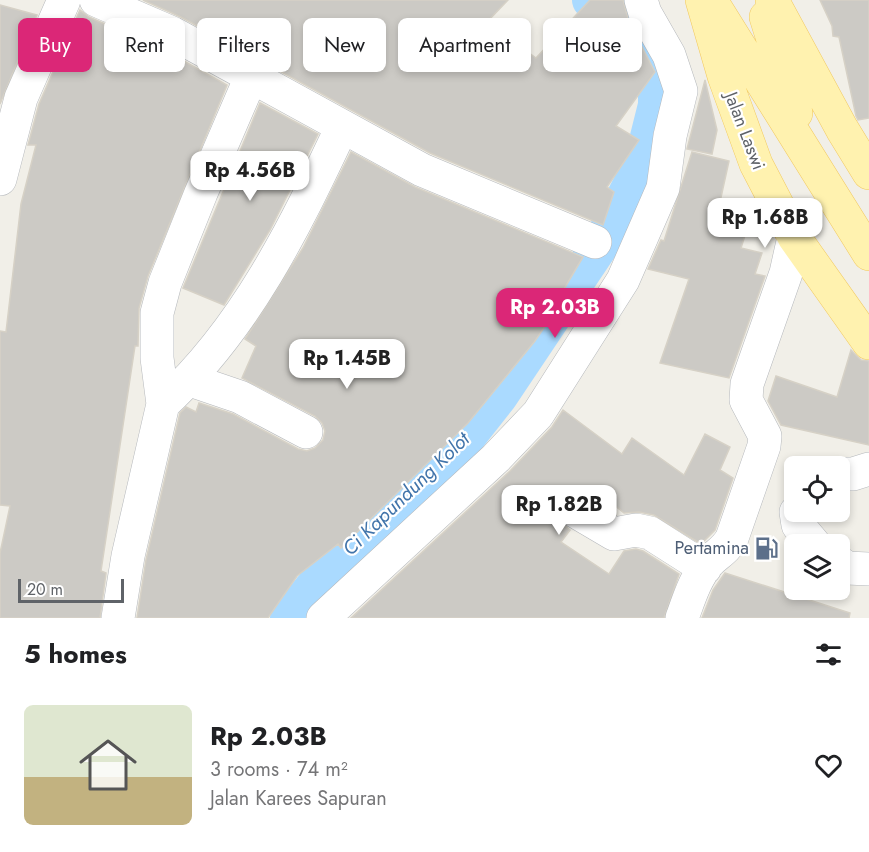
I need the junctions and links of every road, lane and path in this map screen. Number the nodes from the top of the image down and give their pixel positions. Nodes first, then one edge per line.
1 (64, 0) edge
2 (96, 0) edge
3 (641, 0) edge
4 (702, 0) edge
5 (711, 0) edge
6 (760, 0) edge
7 (772, 0) edge
8 (251, 77) junction
9 (342, 127) junction
10 (812, 161) junction
11 (869, 173) edge
12 (0, 179) edge
13 (794, 237) junction
14 (595, 242) dead end
15 (869, 254) edge
16 (869, 344) edge
17 (190, 380) junction
18 (163, 404) junction
19 (306, 432) dead end
20 (869, 469) edge
21 (850, 474) edge
22 (575, 511) dead end
23 (705, 568) junction
24 (850, 568) edge
25 (869, 569) edge
26 (118, 618) edge
27 (323, 618) edge
28 (682, 618) edge

1 - 12 street
2 - 8 street
3 - 27 street
4 - 13 main road, Jalan Laswi
5 - 10 main road
6 - 10 main road
7 - 11 main road
8 - 9 street
8 - 18 street
9 - 14 street
9 - 17 street
10 - 15 main road
13 - 16 main road, Jalan Laswi
13 - 23 street
17 - 18 street
17 - 19 street
18 - 26 street
20 - 21 street
22 - 23 street
23 - 28 street
24 - 25 street

